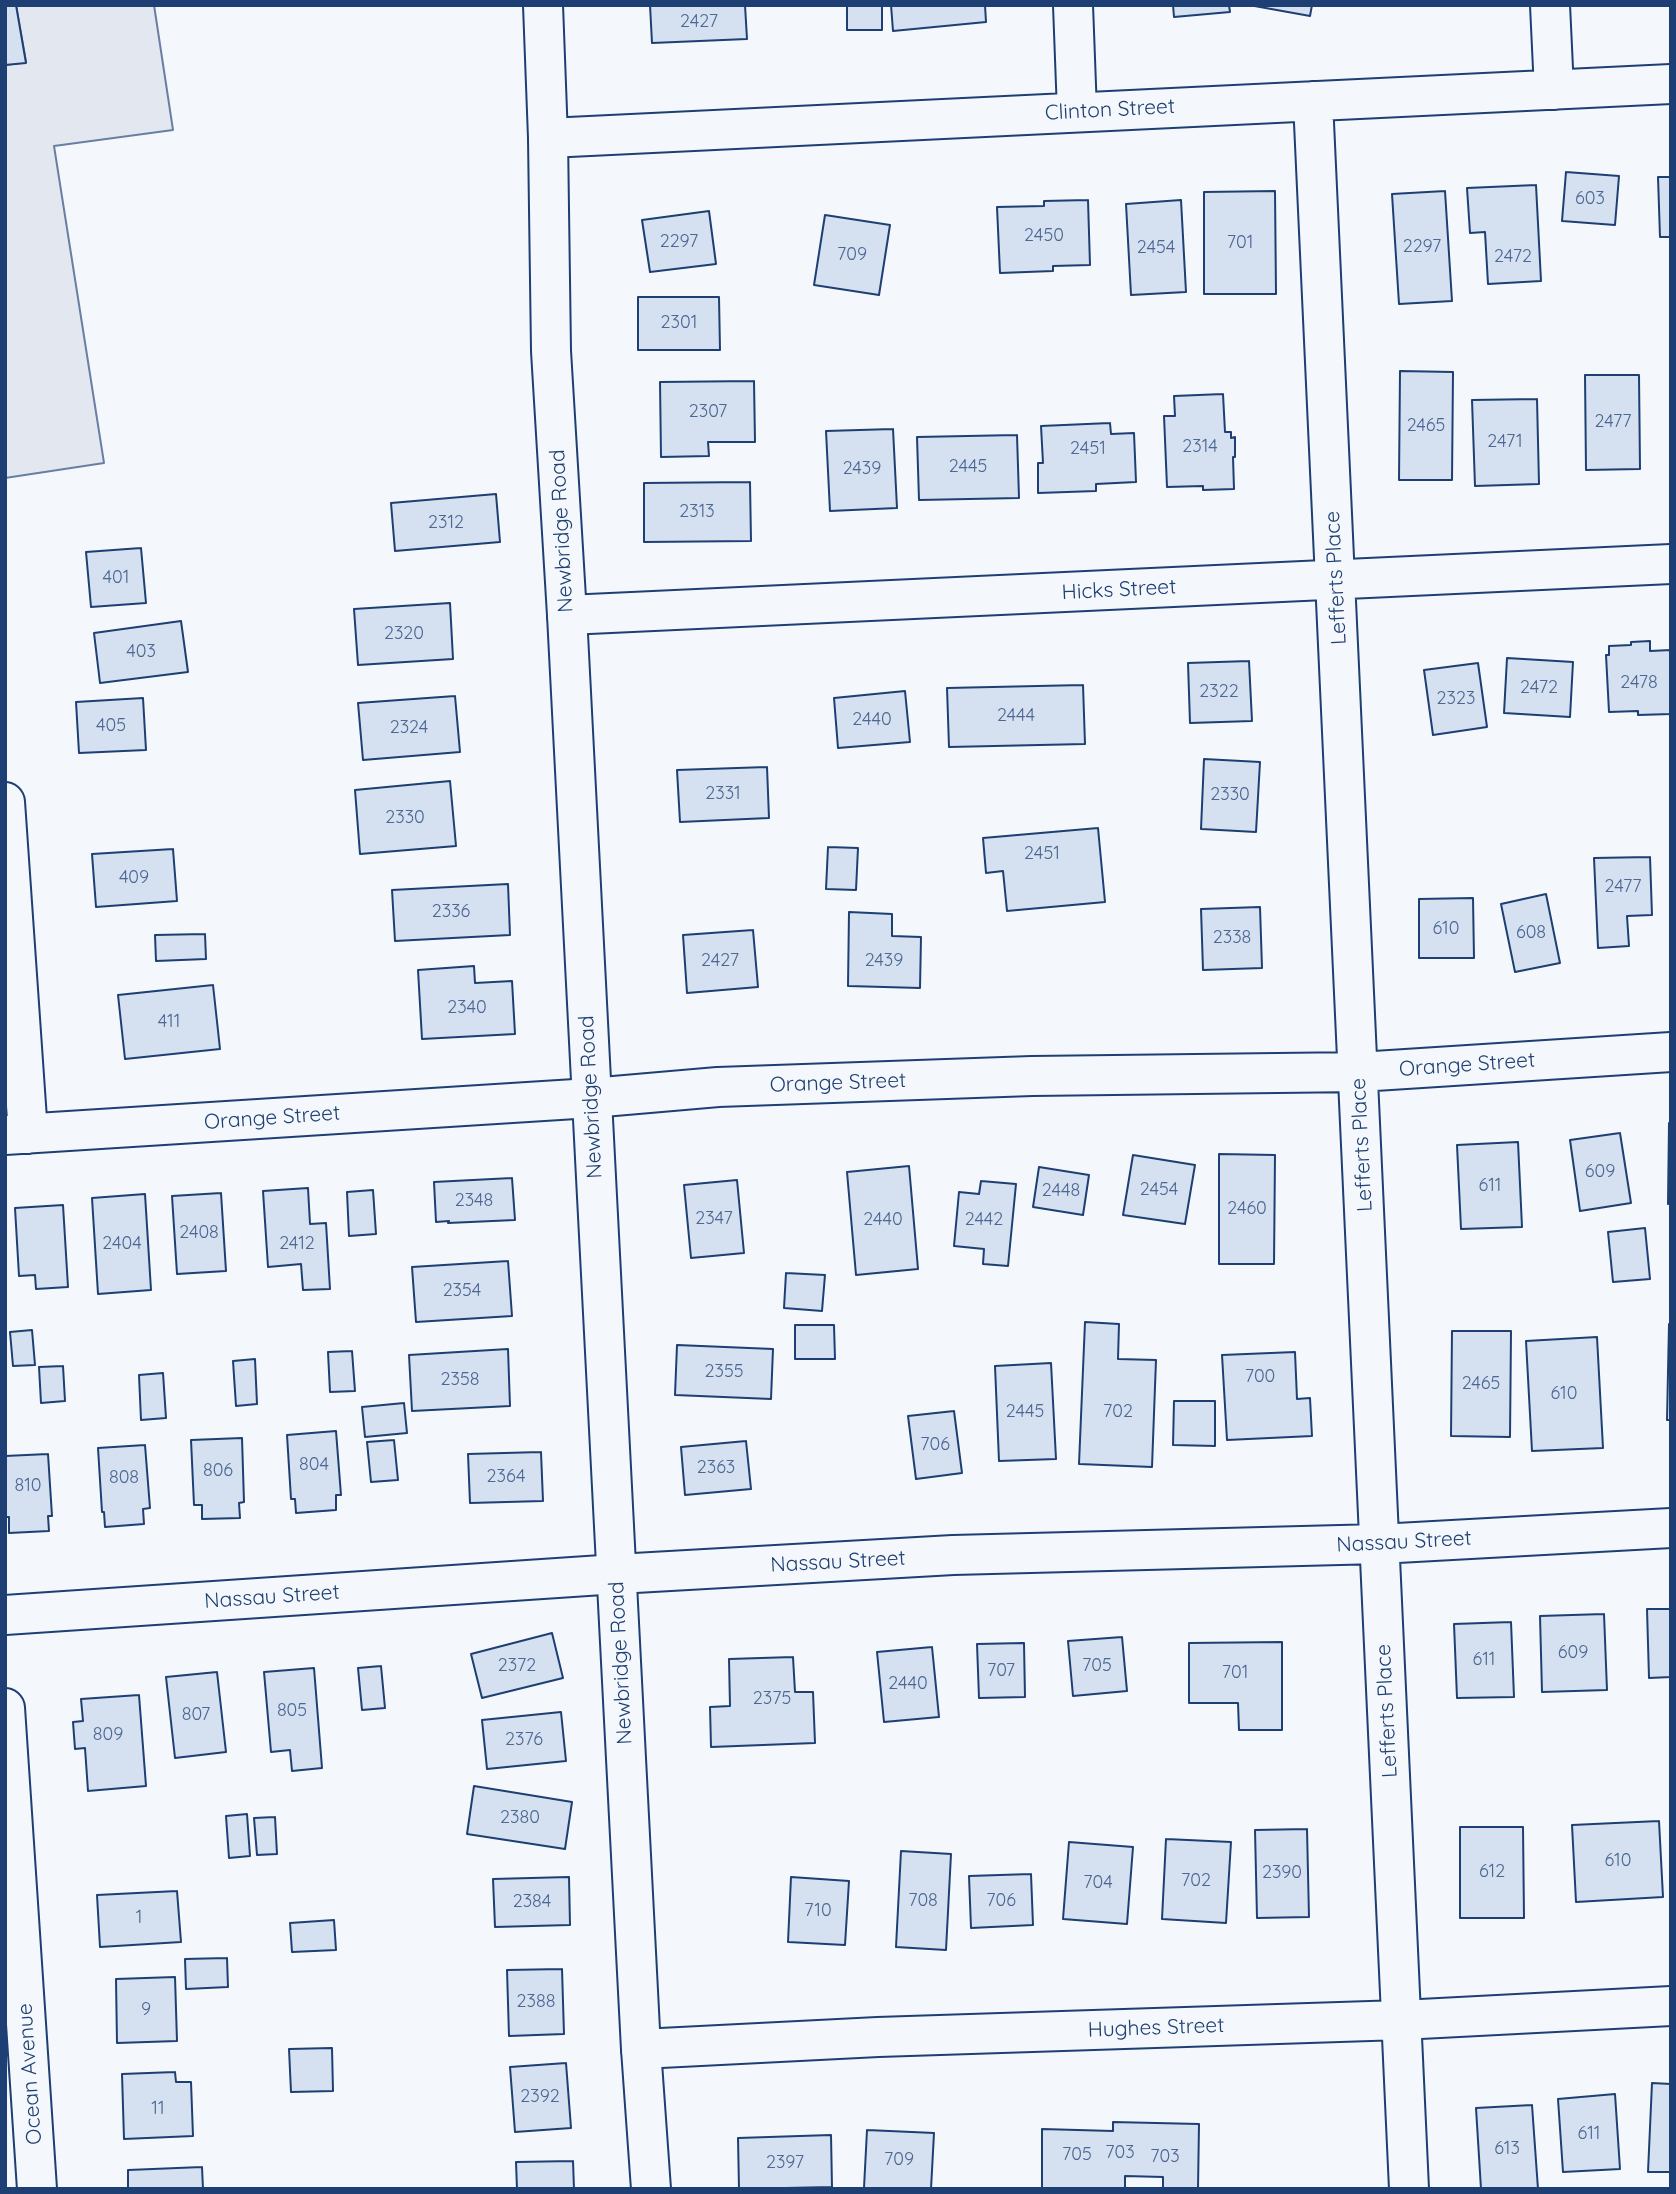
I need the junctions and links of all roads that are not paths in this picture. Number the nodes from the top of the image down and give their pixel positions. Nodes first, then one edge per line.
1 (543, 5) edge
2 (1073, 5) edge
3 (1550, 5) edge
4 (1671, 84) edge
5 (1554, 90) junction
6 (1313, 101) junction
7 (1077, 112) junction
8 (548, 138) junction
9 (1671, 564) edge
10 (1336, 580) junction
11 (567, 615) junction
12 (5, 802) edge
13 (1671, 1052) edge
14 (1359, 1072) junction
15 (591, 1098) junction
16 (17, 1134) edge
17 (1671, 1528) edge
18 (1379, 1544) junction
19 (617, 1574) junction
20 (5, 1615) edge
21 (5, 1708) edge
22 (1671, 2006) edge
23 (1401, 2020) junction
24 (640, 2049) junction
25 (37, 2189) edge
26 (651, 2189) edge
27 (1409, 2189) edge

1 - 8 street, Newbridge Road
2 - 7 street
3 - 5 street
4 - 5 street, Clinton Street
5 - 6 street, Clinton Street
6 - 7 street, Clinton Street
6 - 10 street, Lefferts Place
7 - 8 street, Clinton Street
8 - 11 street, Newbridge Road
9 - 10 street, Hicks Street
10 - 11 street, Hicks Street
10 - 14 street, Lefferts Place
11 - 15 street, Newbridge Road
12 - 16 street
13 - 14 street, Orange Street
14 - 15 street, Orange Street
14 - 18 street, Lefferts Place
15 - 16 street, Orange Street
15 - 19 street, Newbridge Road
17 - 18 street, Nassau Street
18 - 19 street, Nassau Street
18 - 23 street, Lefferts Place
19 - 20 street, Nassau Street
19 - 24 street, Newbridge Road
21 - 25 street, Ocean Avenue
22 - 23 street, Hughes Street
23 - 24 street, Hughes Street
23 - 27 street, Lefferts Place
24 - 26 street, Newbridge Road

